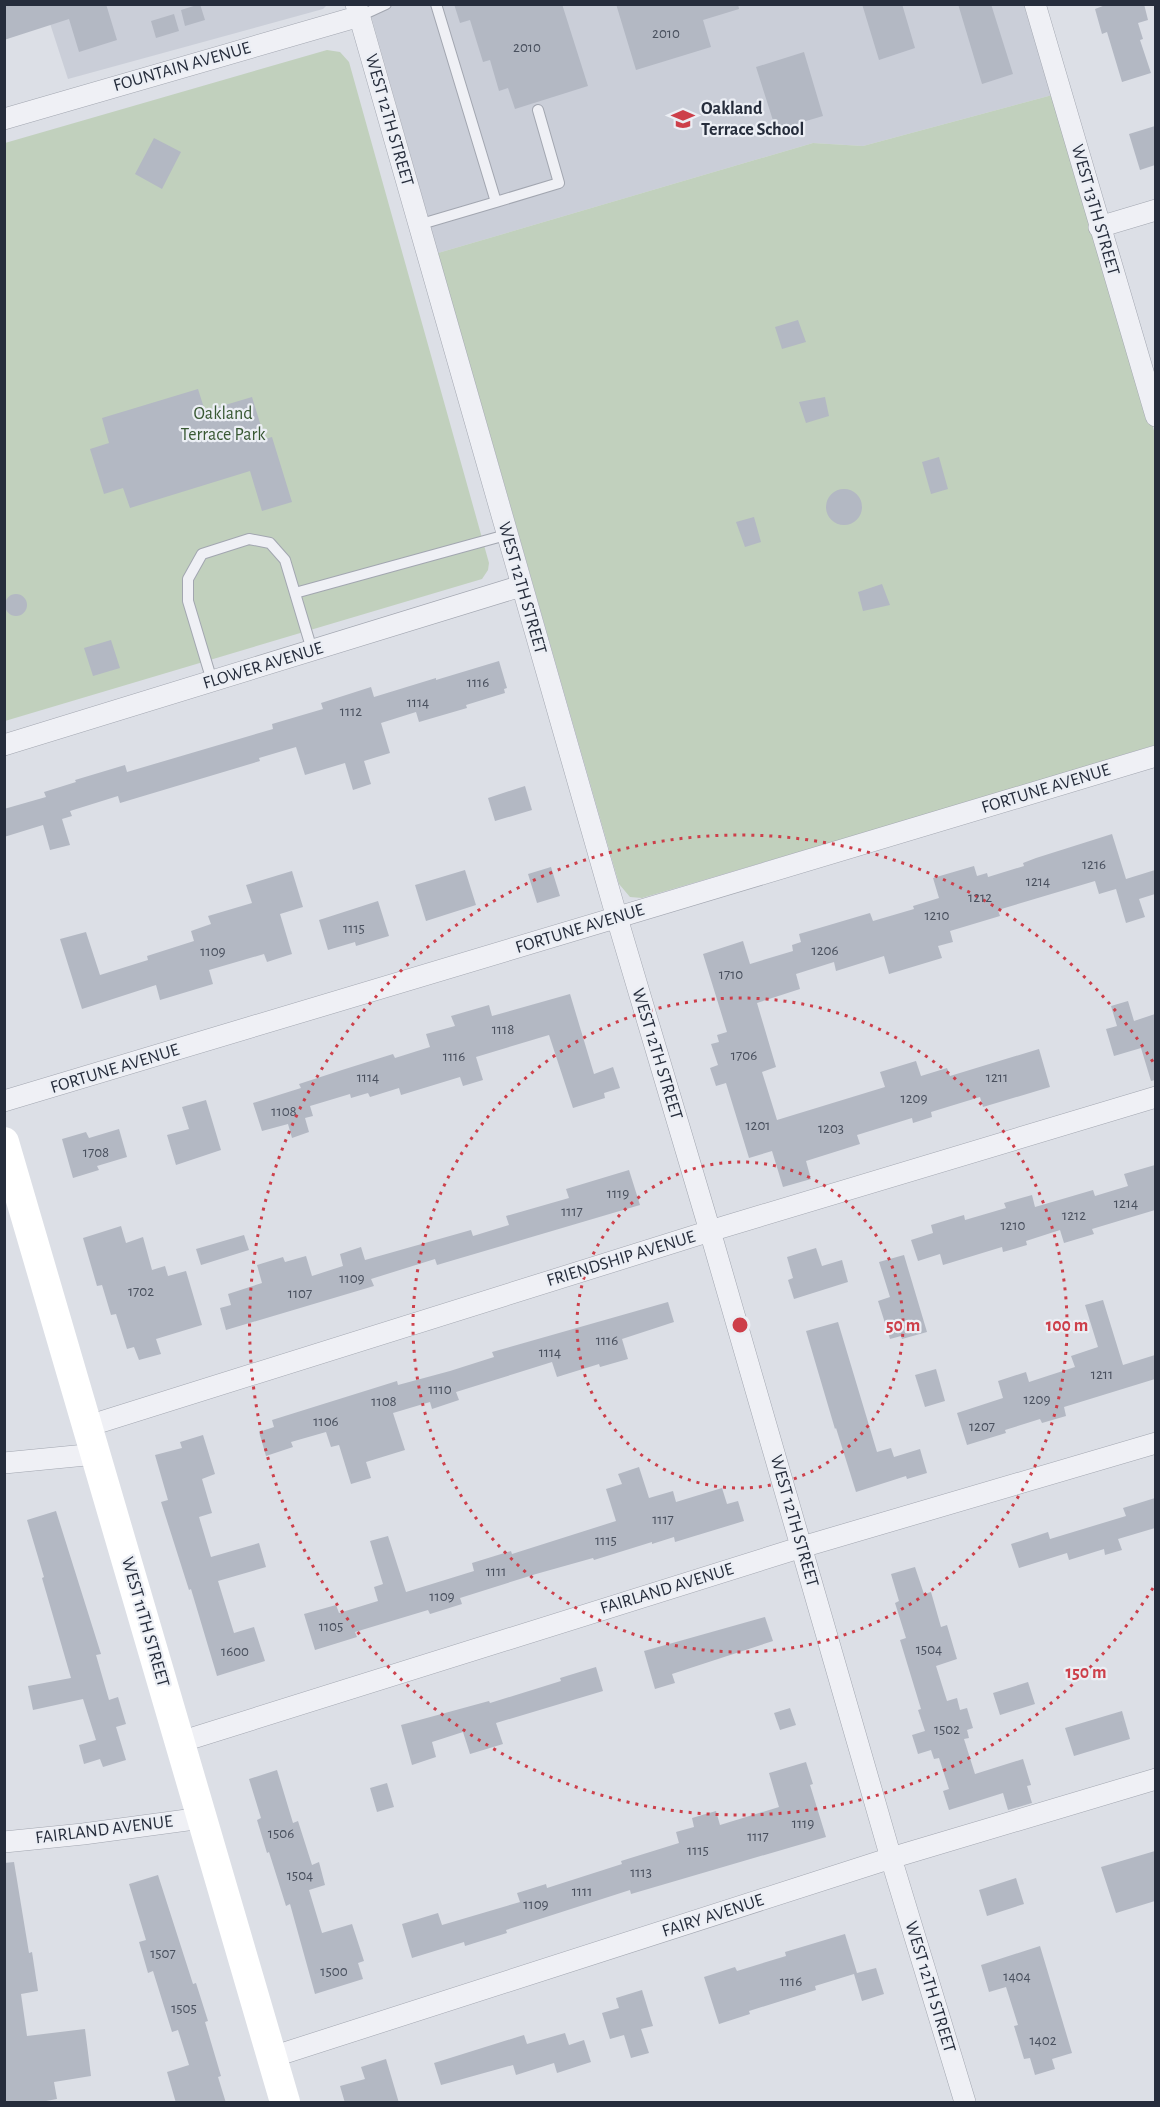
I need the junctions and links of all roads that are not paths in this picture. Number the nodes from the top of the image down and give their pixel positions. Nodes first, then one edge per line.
1 (386, 4) edge
2 (436, 4) edge
3 (1035, 4) edge
4 (358, 10) edge
5 (538, 110) dead end
6 (4, 119) edge
7 (496, 202) junction
8 (1155, 210) edge
9 (418, 225) junction
10 (1099, 227) junction
11 (1155, 416) edge
12 (506, 535) junction
13 (521, 586) junction
14 (295, 593) junction
15 (312, 650) junction
16 (212, 681) junction
17 (4, 745) edge
18 (1155, 756) edge
19 (617, 918) junction
20 (1155, 1096) edge
21 (4, 1101) edge
22 (4, 1142) edge
23 (710, 1231) junction
24 (92, 1440) junction
25 (1155, 1443) edge
26 (4, 1463) edge
27 (802, 1547) junction
28 (180, 1742) junction
29 (1155, 1779) edge
30 (202, 1818) junction
31 (4, 1842) edge
32 (891, 1858) junction
33 (272, 2057) junction
34 (285, 2103) edge
35 (965, 2103) edge

1 - 4 lane
2 - 7 lane
3 - 10 street, WEST 13TH STREET
4 - 6 street, FOUNTAIN AVENUE
4 - 9 street, WEST 12TH STREET
5 - 7 lane
7 - 9 lane
8 - 10 street
9 - 12 street, WEST 12TH STREET
10 - 11 street, WEST 13TH STREET
12 - 13 street, WEST 12TH STREET
12 - 14 lane
13 - 15 street, FLOWER AVENUE
13 - 19 street, WEST 12TH STREET
14 - 15 lane
14 - 16 lane
15 - 16 street, FLOWER AVENUE
16 - 17 street, FLOWER AVENUE
18 - 19 street, FORTUNE AVENUE
19 - 21 street, FORTUNE AVENUE
19 - 23 street, WEST 12TH STREET
20 - 23 street, FRIENDSHIP AVENUE
22 - 24 main road, WEST 11TH STREET
23 - 24 street, FRIENDSHIP AVENUE
23 - 27 street, WEST 12TH STREET
24 - 26 street, FRIENDSHIP AVENUE
24 - 28 main road, WEST 11TH STREET
25 - 27 street, FAIRLAND AVENUE
27 - 28 street, FAIRLAND AVENUE
27 - 32 street, WEST 12TH STREET
28 - 30 main road, WEST 11TH STREET
29 - 32 street, FAIRY AVENUE
30 - 31 street, FAIRLAND AVENUE
30 - 33 main road, WEST 11TH STREET
32 - 33 street, FAIRY AVENUE
32 - 35 street, WEST 12TH STREET
33 - 34 main road, WEST 11TH STREET

